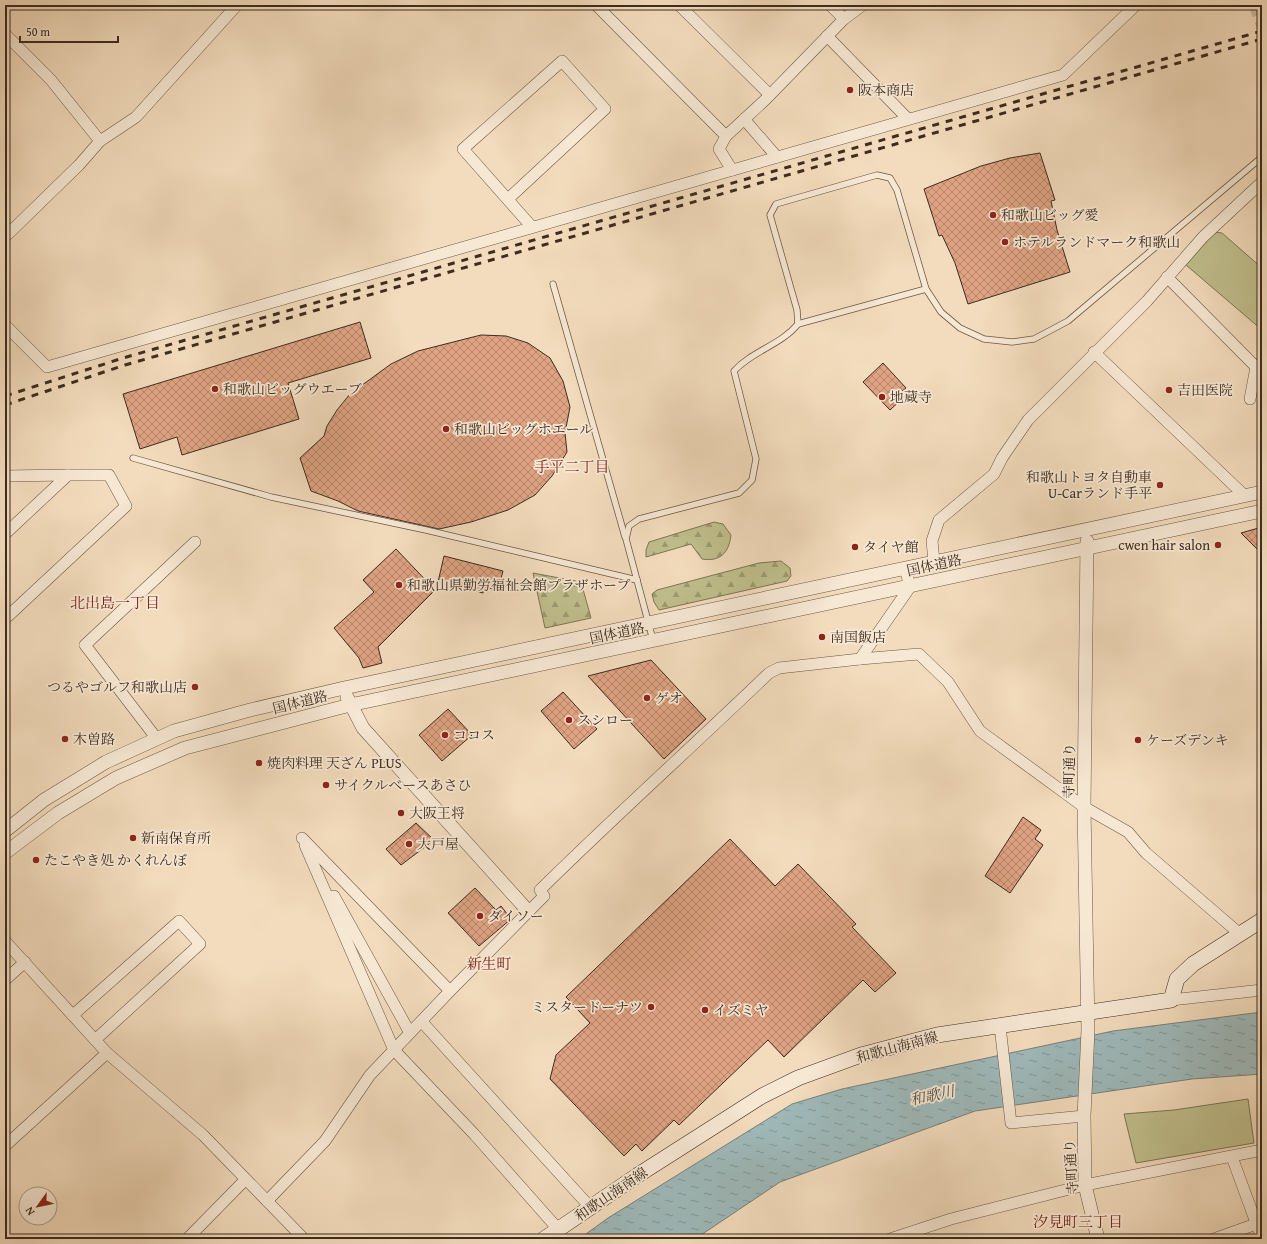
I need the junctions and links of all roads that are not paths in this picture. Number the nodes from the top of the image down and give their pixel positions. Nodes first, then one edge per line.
1 (237, 5) edge
2 (596, 5) edge
3 (679, 5) edge
4 (830, 5) edge
5 (863, 5) edge
6 (1136, 5) edge
7 (844, 19) junction
8 (5, 34) edge
9 (827, 36) junction
10 (770, 95) junction
11 (744, 119) junction
12 (908, 119) junction
13 (726, 136) junction
14 (100, 141) junction
15 (777, 157) junction
16 (1262, 157) edge
17 (732, 170) junction
18 (1262, 182) edge
19 (508, 199) junction
20 (532, 227) junction
21 (5, 237) edge
22 (1167, 277) junction
23 (553, 284) dead end
24 (926, 289) junction
25 (798, 324) junction
26 (5, 325) edge
27 (1094, 352) junction
28 (1250, 399) dead end
29 (133, 458) dead end
30 (5, 476) edge
31 (68, 476) junction
32 (1262, 492) edge
33 (1244, 496) junction
34 (1262, 511) edge
35 (1087, 529) junction
36 (5, 534) edge
37 (626, 539) junction
38 (195, 542) dead end
39 (1087, 548) junction
40 (934, 562) junction
41 (905, 568) junction
42 (636, 580) junction
43 (910, 587) junction
44 (6, 618) edge
45 (648, 623) junction
46 (654, 642) junction
47 (860, 658) junction
48 (344, 688) junction
49 (350, 705) junction
50 (156, 739) junction
51 (1084, 807) junction
52 (5, 831) edge
53 (302, 838) junction
54 (5, 853) edge
55 (528, 911) junction
56 (1262, 920) edge
57 (1240, 934) junction
58 (5, 940) edge
59 (25, 962) junction
60 (5, 980) edge
61 (1262, 990) edge
62 (450, 991) junction
63 (1171, 1000) junction
64 (1088, 1012) junction
65 (73, 1015) junction
66 (422, 1022) junction
67 (1001, 1032) junction
68 (410, 1034) junction
69 (95, 1040) junction
70 (394, 1050) junction
71 (107, 1053) junction
72 (1085, 1110) junction
73 (5, 1146) edge
74 (1262, 1150) edge
75 (1232, 1157) junction
76 (245, 1180) junction
77 (1085, 1185) junction
78 (267, 1201) junction
79 (590, 1207) junction
80 (1256, 1224) junction
81 (558, 1229) junction
82 (907, 1236) edge
83 (187, 1239) edge
84 (304, 1239) edge
85 (544, 1239) edge
86 (890, 1239) edge
87 (1098, 1239) edge
88 (1214, 1239) edge
89 (1262, 1239) edge

1 - 14 street
2 - 13 street
3 - 10 street
4 - 7 street
5 - 7 street
6 - 12 street
7 - 9 street
8 - 14 street
9 - 10 street
9 - 12 street
10 - 11 street
11 - 13 street
11 - 15 street
12 - 15 street
13 - 17 street
14 - 21 street
15 - 17 street
16 - 24 lane
17 - 20 street
18 - 22 street
19 - 19 street
19 - 20 street
20 - 26 street
22 - 27 street
22 - 28 street
23 - 37 lane
24 - 25 lane
24 - 25 lane
25 - 37 lane
27 - 33 street
27 - 40 street
29 - 42 lane
30 - 31 street
31 - 36 street
31 - 44 street
32 - 33 street, 国体道路
33 - 35 street, 国体道路
34 - 39 street, 国体道路
35 - 39 street, 寺町通り
35 - 40 street, 国体道路
37 - 42 lane
38 - 50 street
39 - 43 street, 国体道路
39 - 51 street, 寺町通り
40 - 41 street, 国体道路
41 - 43 street
41 - 45 street, 国体道路
42 - 45 lane
43 - 46 street, 国体道路
43 - 47 street
45 - 46 lane
45 - 48 street, 国体道路
46 - 49 street, 国体道路
47 - 51 street
47 - 55 street
48 - 49 street
48 - 50 street, 国体道路
49 - 54 street, 国体道路
49 - 55 street
50 - 52 street, 国体道路
51 - 57 street
51 - 64 street, 寺町通り
53 - 62 street
53 - 68 street
53 - 70 street
55 - 62 street
56 - 57 main road
57 - 63 main road
58 - 59 street
59 - 60 street
59 - 65 street
61 - 63 street
62 - 66 street
63 - 64 main road, 和歌山海南線
64 - 67 main road, 和歌山海南線
64 - 72 street, 寺町通り
65 - 69 street
65 - 69 street
66 - 68 street
66 - 79 street
67 - 72 street
67 - 79 main road, 和歌山海南線
68 - 70 street
69 - 71 street
70 - 78 street
70 - 81 street
71 - 73 street
71 - 76 street
72 - 77 street, 寺町通り
74 - 75 street
75 - 77 street
75 - 80 street
76 - 78 street
76 - 83 street
77 - 82 street
77 - 87 street, 寺町通り
78 - 84 street
79 - 81 main road, 和歌山海南線
80 - 88 street
80 - 89 street
81 - 85 main road, 和歌山海南線
82 - 86 street

